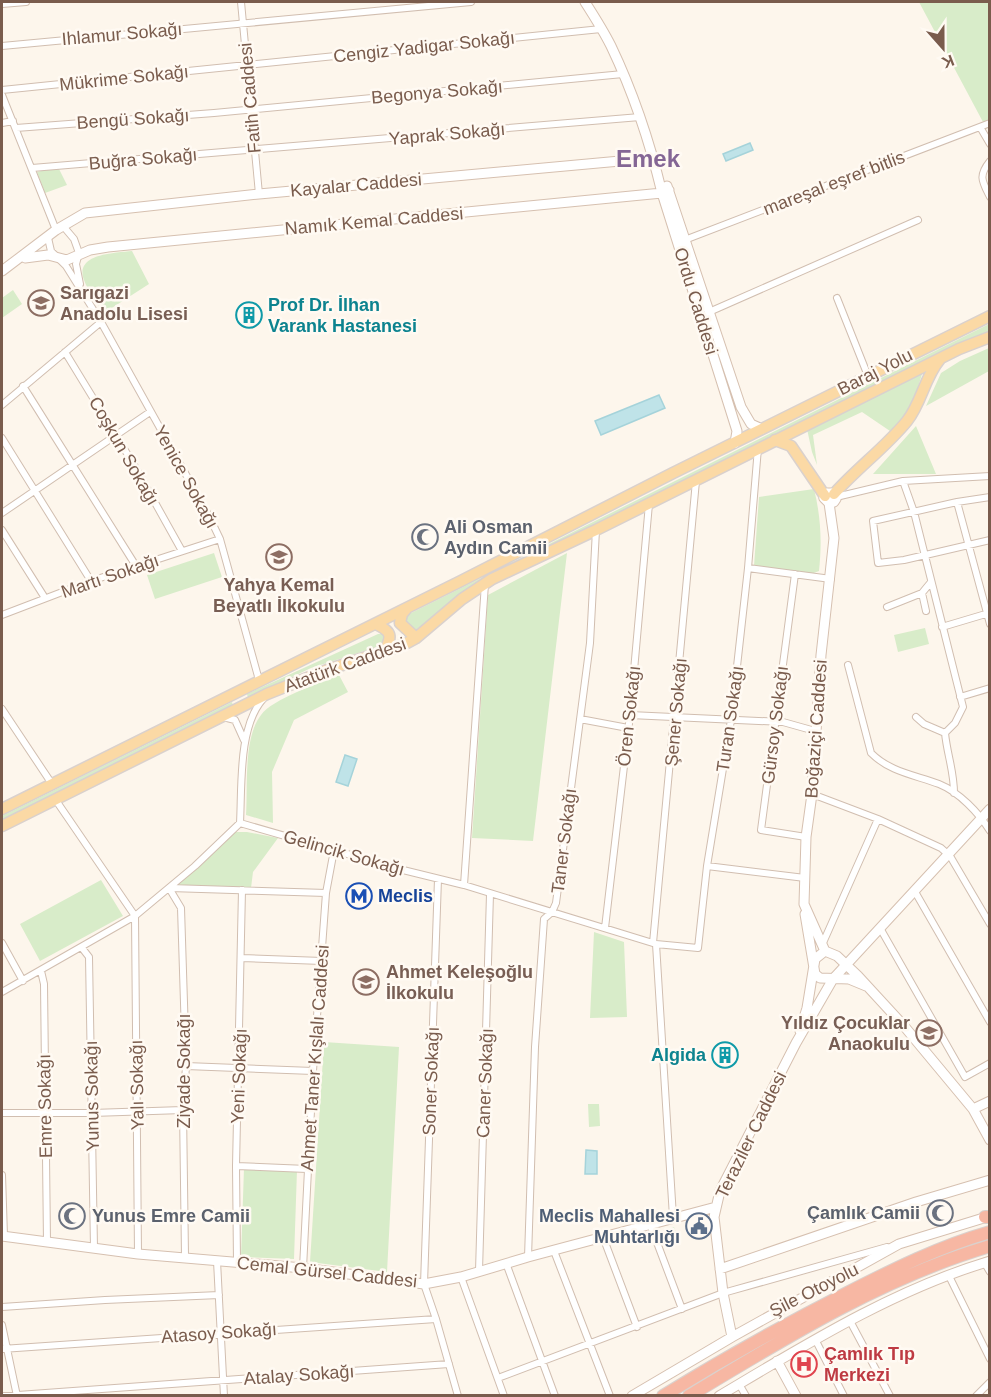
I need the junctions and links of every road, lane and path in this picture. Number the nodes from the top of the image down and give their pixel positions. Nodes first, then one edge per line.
1 (26, 2) edge
2 (241, 2) edge
3 (471, 2) edge
4 (585, 2) edge
5 (2, 4) edge
6 (243, 23) junction
7 (601, 29) junction
8 (2, 46) edge
9 (247, 65) junction
10 (623, 74) junction
11 (2, 90) edge
12 (2, 95) edge
13 (251, 109) junction
14 (640, 117) junction
15 (13, 120) junction
16 (2, 123) edge
17 (990, 123) edge
18 (980, 127) junction
19 (15, 128) junction
20 (990, 144) edge
21 (254, 150) junction
22 (653, 158) junction
23 (990, 161) edge
24 (32, 168) junction
25 (665, 192) junction
26 (259, 194) junction
27 (990, 197) edge
28 (918, 220) dead end
29 (59, 228) junction
30 (48, 238) junction
31 (681, 242) junction
32 (78, 254) junction
33 (59, 258) junction
34 (19, 260) junction
35 (2, 272) edge
36 (80, 287) junction
37 (837, 298) dead end
38 (709, 312) junction
39 (990, 316) edge
40 (101, 322) junction
41 (990, 337) edge
42 (65, 352) junction
43 (941, 357) junction
44 (868, 376) junction
45 (23, 386) junction
46 (2, 405) edge
47 (150, 412) junction
48 (762, 429) junction
49 (116, 435) junction
50 (2, 438) edge
51 (775, 440) junction
52 (735, 442) junction
53 (758, 448) junction
54 (73, 464) junction
55 (990, 476) edge
56 (696, 480) junction
57 (903, 481) junction
58 (34, 491) junction
59 (990, 497) edge
60 (831, 498) junction
61 (957, 501) junction
62 (649, 503) junction
63 (914, 512) junction
64 (2, 513) edge
65 (2, 530) edge
66 (596, 530) junction
67 (220, 539) junction
68 (990, 540) edge
69 (969, 546) junction
70 (182, 551) junction
71 (924, 555) junction
72 (136, 566) junction
73 (748, 568) junction
74 (795, 574) junction
75 (831, 579) junction
76 (91, 582) junction
77 (931, 582) junction
78 (485, 583) junction
79 (922, 593) junction
80 (45, 598) junction
81 (887, 607) dead end
82 (408, 608) junction
83 (926, 610) dead end
84 (988, 613) edge
85 (2, 615) edge
86 (376, 624) junction
87 (990, 624) edge
88 (942, 627) junction
89 (416, 638) junction
90 (385, 651) junction
91 (848, 665) dead end
92 (259, 680) junction
93 (990, 688) edge
94 (267, 694) junction
95 (960, 697) junction
96 (2, 709) edge
97 (630, 715) junction
98 (219, 717) junction
99 (916, 717) dead end
100 (675, 718) junction
101 (580, 719) junction
102 (731, 720) junction
103 (776, 722) junction
104 (628, 728) junction
105 (815, 731) junction
106 (945, 733) junction
107 (245, 742) junction
108 (51, 784) junction
109 (954, 793) junction
110 (812, 794) junction
111 (55, 799) junction
112 (2, 809) edge
113 (990, 809) edge
114 (981, 817) junction
115 (878, 819) junction
116 (240, 823) junction
117 (2, 826) edge
118 (990, 831) edge
119 (806, 837) junction
120 (334, 850) junction
121 (948, 853) junction
122 (707, 866) junction
123 (805, 878) junction
124 (438, 879) junction
125 (465, 885) junction
126 (169, 888) junction
127 (242, 890) junction
128 (914, 890) junction
129 (326, 893) junction
130 (490, 894) junction
131 (804, 904) junction
132 (552, 912) junction
133 (135, 916) junction
134 (990, 924) edge
135 (605, 928) junction
136 (880, 928) junction
137 (2, 943) edge
138 (654, 944) junction
139 (82, 948) junction
140 (824, 948) junction
141 (242, 958) junction
142 (322, 961) junction
143 (846, 965) junction
144 (813, 967) junction
145 (41, 970) junction
146 (833, 979) junction
147 (23, 981) junction
148 (868, 987) junction
149 (2, 992) edge
150 (990, 1022) edge
151 (796, 1043) junction
152 (990, 1063) edge
153 (186, 1066) junction
154 (239, 1067) junction
155 (313, 1071) junction
156 (990, 1101) edge
157 (973, 1109) junction
158 (183, 1110) junction
159 (138, 1111) junction
160 (2, 1113) edge
161 (45, 1113) junction
162 (92, 1113) junction
163 (990, 1140) edge
164 (236, 1166) junction
165 (308, 1169) junction
166 (2, 1174) edge
167 (990, 1180) edge
168 (716, 1207) junction
169 (673, 1217) junction
170 (988, 1217) edge
171 (650, 1224) junction
172 (990, 1232) edge
173 (3, 1236) edge
174 (603, 1237) junction
175 (47, 1242) junction
176 (898, 1244) junction
177 (990, 1246) edge
178 (94, 1248) junction
179 (554, 1251) junction
180 (138, 1254) junction
181 (185, 1256) junction
182 (528, 1257) junction
183 (216, 1261) junction
184 (237, 1262) junction
185 (987, 1262) edge
186 (506, 1263) junction
187 (303, 1268) junction
188 (720, 1269) junction
189 (479, 1271) junction
190 (990, 1272) edge
191 (949, 1276) junction
192 (461, 1277) junction
193 (424, 1284) junction
194 (723, 1293) junction
195 (219, 1295) junction
196 (2, 1307) edge
197 (682, 1308) junction
198 (436, 1319) junction
199 (850, 1321) junction
200 (2, 1325) edge
201 (637, 1327) junction
202 (221, 1333) junction
203 (732, 1336) junction
204 (815, 1339) junction
205 (590, 1345) junction
206 (4, 1349) edge
207 (990, 1359) edge
208 (777, 1361) junction
209 (543, 1362) junction
210 (449, 1364) junction
211 (498, 1378) junction
212 (224, 1380) junction
213 (990, 1382) edge
214 (739, 1384) junction
215 (4, 1395) edge
216 (17, 1395) edge
217 (224, 1395) edge
218 (458, 1395) edge
219 (504, 1395) edge
220 (555, 1395) edge
221 (610, 1395) edge
222 (632, 1395) edge
223 (663, 1395) edge
224 (689, 1395) edge
225 (719, 1395) edge
226 (746, 1395) edge
227 (796, 1395) edge
228 (844, 1395) edge
229 (890, 1395) edge
230 (976, 1395) edge

1 - 5 street
2 - 6 street, Fatih Caddesi
3 - 6 street, Ihlamur Sokağı
4 - 7 main road, Ordu Caddesi
6 - 8 street, Ihlamur Sokağı
6 - 9 street, Fatih Caddesi
7 - 9 street, Cengiz Yadigar Sokağı
7 - 10 main road, Ordu Caddesi
9 - 11 street, Mükrime Sokağı
9 - 13 street, Fatih Caddesi
10 - 13 street, Begonya Sokağı
10 - 14 main road, Ordu Caddesi
12 - 15 street
13 - 19 street, Bengü Sokağı
13 - 21 street, Fatih Caddesi
14 - 21 street, Yaprak Sokağı
14 - 22 main road, Ordu Caddesi
15 - 16 street
15 - 19 street
17 - 18 street, mareşal eşref bitlis
18 - 20 street
18 - 31 street, mareşal eşref bitlis
19 - 24 street
21 - 24 street, Buğra Sokağı
21 - 26 street, Fatih Caddesi
22 - 25 main road, Ordu Caddesi
22 - 26 main road, Kayalar Caddesi
23 - 27 street
24 - 29 street
25 - 31 main road, Ordu Caddesi
25 - 32 main road, Namık Kemal Caddesi
26 - 29 main road, Kayalar Caddesi
28 - 38 street
29 - 30 main road
29 - 32 street
30 - 33 street
30 - 34 main road
31 - 38 main road, Ordu Caddesi
31 - 52 main road, Ordu Caddesi
32 - 33 main road
32 - 36 street
33 - 34 main road
33 - 36 street, Yenice Sokağı
34 - 35 main road
36 - 40 street, Yenice Sokağı
37 - 44 street
38 - 48 main road, Ordu Caddesi
39 - 44 main road, Baraj Yolu
40 - 42 street
40 - 47 street, Yenice Sokağı
41 - 43 main road, Baraj Yolu
42 - 45 street
42 - 49 street, Coşkun Sokağı
43 - 51 main road, Baraj Yolu
43 - 60 main road
44 - 48 main road, Baraj Yolu
45 - 46 street
45 - 54 street
47 - 49 street
47 - 67 street, Yenice Sokağı
48 - 52 main road, Atatürk Caddesi
49 - 54 street
49 - 70 street, Coşkun Sokağı
50 - 58 street
51 - 53 main road, Atatürk Caddesi
51 - 60 main road
52 - 82 main road, Atatürk Caddesi
53 - 56 main road, Atatürk Caddesi
53 - 73 street, Turan Sokağı
54 - 58 street
54 - 72 street
55 - 57 street
56 - 62 main road, Atatürk Caddesi
56 - 100 street, Şener Sokağı
57 - 60 street
57 - 63 street
58 - 64 street
58 - 76 street
59 - 61 street
60 - 75 main road, Boğaziçi Caddesi
61 - 63 street
61 - 69 street
62 - 66 main road, Atatürk Caddesi
62 - 97 street, Ören Sokağı
63 - 71 street
63 - 71 street
65 - 80 street
66 - 78 main road, Atatürk Caddesi
66 - 101 street, Taner Sokağı
67 - 70 street, Martı Sokağı
67 - 92 street, Yenice Sokağı
68 - 69 street
69 - 71 street
69 - 84 street
70 - 72 street, Martı Sokağı
71 - 77 street
72 - 76 street, Martı Sokağı
73 - 74 street
73 - 102 street, Turan Sokağı
74 - 75 street
74 - 103 street, Gürsoy Sokağı
75 - 105 main road, Boğaziçi Caddesi
76 - 80 street, Martı Sokağı
77 - 79 street
77 - 88 street
78 - 89 main road, Atatürk Caddesi
78 - 125 street
79 - 81 street
79 - 83 street
80 - 85 street, Martı Sokağı
82 - 86 main road, Atatürk Caddesi
82 - 89 main road
84 - 87 street
84 - 88 street
86 - 90 main road
86 - 92 main road, Atatürk Caddesi
88 - 95 street
89 - 90 main road, Atatürk Caddesi
90 - 94 main road, Atatürk Caddesi
91 - 109 street
92 - 108 main road, Atatürk Caddesi
93 - 95 street
94 - 98 main road, Atatürk Caddesi
94 - 107 street
95 - 106 street
96 - 108 street
97 - 100 street
97 - 104 street, Ören Sokağı
98 - 107 street
98 - 111 main road, Atatürk Caddesi
99 - 106 street
100 - 102 street
100 - 138 street, Şener Sokağı
101 - 104 street
101 - 132 street, Taner Sokağı
102 - 103 street
102 - 122 street, Turan Sokağı
103 - 105 street
103 - 119 street, Gürsoy Sokağı
104 - 135 street, Ören Sokağı
105 - 110 main road, Boğaziçi Caddesi
106 - 109 street
107 - 116 street
108 - 112 main road, Atatürk Caddesi
109 - 114 street
110 - 115 street
110 - 119 main road, Boğaziçi Caddesi
111 - 117 main road, Atatürk Caddesi
111 - 133 street
113 - 114 main road, Teraziler Caddesi
114 - 118 street
114 - 121 main road, Teraziler Caddesi
115 - 121 street
115 - 140 street
116 - 120 street, Gelincik Sokağı
116 - 126 street
119 - 123 main road, Boğaziçi Caddesi
120 - 124 street, Gelincik Sokağı
120 - 129 street, Ahmet Taner Kışlalı Caddesi
121 - 128 main road, Teraziler Caddesi
121 - 134 street
122 - 123 street
122 - 138 street, Turan Sokağı
123 - 131 main road, Boğaziçi Caddesi
124 - 125 street, Gelincik Sokağı
124 - 193 street, Soner Sokağı
125 - 130 street, Gelincik Sokağı
126 - 127 street
126 - 133 street
126 - 153 street, Ziyade Sokağı
127 - 129 street
127 - 141 street, Yeni Sokağı
128 - 136 main road, Teraziler Caddesi
128 - 150 street
129 - 142 street, Ahmet Taner Kışlalı Caddesi
130 - 132 street, Gelincik Sokağı
130 - 189 street, Caner Sokağı
131 - 140 main road, Boğaziçi Caddesi
131 - 144 main road
132 - 135 street, Gelincik Sokağı
132 - 182 street, Taner Sokağı
133 - 139 street
133 - 159 street, Yalı Sokağı
135 - 138 street, Gelincik Sokağı
136 - 143 main road, Teraziler Caddesi
136 - 152 street
137 - 147 street
138 - 169 street, Şener Sokağı
139 - 145 street
139 - 162 street, Yunus Sokağı
140 - 143 main road
140 - 144 main road
141 - 142 street
141 - 154 street, Yeni Sokağı
142 - 155 street, Ahmet Taner Kışlalı Caddesi
143 - 146 main road, Teraziler Caddesi
143 - 148 main road
144 - 146 main road
144 - 151 main road, Teraziler Caddesi
145 - 147 street
145 - 161 street, Emre Sokağı
146 - 148 main road
146 - 151 main road, Teraziler Caddesi
147 - 149 street
148 - 157 main road
151 - 168 main road, Teraziler Caddesi
153 - 154 street
153 - 158 street, Ziyade Sokağı
154 - 155 street
154 - 164 street, Yeni Sokağı
155 - 165 street, Ahmet Taner Kışlalı Caddesi
156 - 157 main road
157 - 163 main road
158 - 159 street
158 - 181 street, Ziyade Sokağı
159 - 162 street
159 - 180 street, Yalı Sokağı
160 - 161 street
161 - 162 street
161 - 175 street, Emre Sokağı
162 - 178 street, Yunus Sokağı
164 - 165 street
164 - 184 street, Yeni Sokağı
165 - 187 street, Ahmet Taner Kışlalı Caddesi
166 - 173 street
167 - 188 main road
168 - 169 main road, Cemal Gürsel Caddesi
168 - 188 main road, Teraziler Caddesi
169 - 171 main road, Cemal Gürsel Caddesi
170 - 176 main road
171 - 174 main road, Cemal Gürsel Caddesi
171 - 197 street
172 - 223 highway, Şile Otoyolu
173 - 175 main road, Cemal Gürsel Caddesi
174 - 179 main road, Cemal Gürsel Caddesi
174 - 201 street
175 - 178 main road, Cemal Gürsel Caddesi
176 - 194 street
176 - 203 main road
177 - 224 highway, Şile Otoyolu
178 - 180 main road, Cemal Gürsel Caddesi
179 - 182 main road, Cemal Gürsel Caddesi
179 - 205 street
180 - 181 main road, Cemal Gürsel Caddesi
181 - 183 main road, Cemal Gürsel Caddesi
182 - 186 main road, Cemal Gürsel Caddesi
183 - 184 main road, Cemal Gürsel Caddesi
183 - 195 street
184 - 187 main road, Cemal Gürsel Caddesi
185 - 190 street
185 - 191 main road
186 - 189 main road, Cemal Gürsel Caddesi
186 - 209 street
187 - 193 main road, Cemal Gürsel Caddesi
188 - 194 main road, Teraziler Caddesi
189 - 192 main road, Cemal Gürsel Caddesi
191 - 199 main road
191 - 207 street
192 - 193 main road, Cemal Gürsel Caddesi
192 - 211 street
193 - 198 street
194 - 197 street
194 - 203 main road, Teraziler Caddesi
195 - 196 street
195 - 202 street
197 - 201 street
198 - 202 street, Atasoy Sokağı
198 - 210 street
199 - 204 main road
199 - 229 street
200 - 206 street
201 - 205 street
202 - 206 street, Atasoy Sokağı
202 - 212 street
203 - 222 main road
204 - 208 main road
204 - 228 street
205 - 209 street
205 - 221 street
206 - 216 street
208 - 214 main road
208 - 227 main road
209 - 211 street
209 - 220 street
210 - 212 street, Atalay Sokağı
210 - 218 street
211 - 219 street
212 - 216 street, Atalay Sokağı
212 - 217 street
213 - 230 street
214 - 225 main road
214 - 226 street
215 - 216 street, Atalay Sokağı

